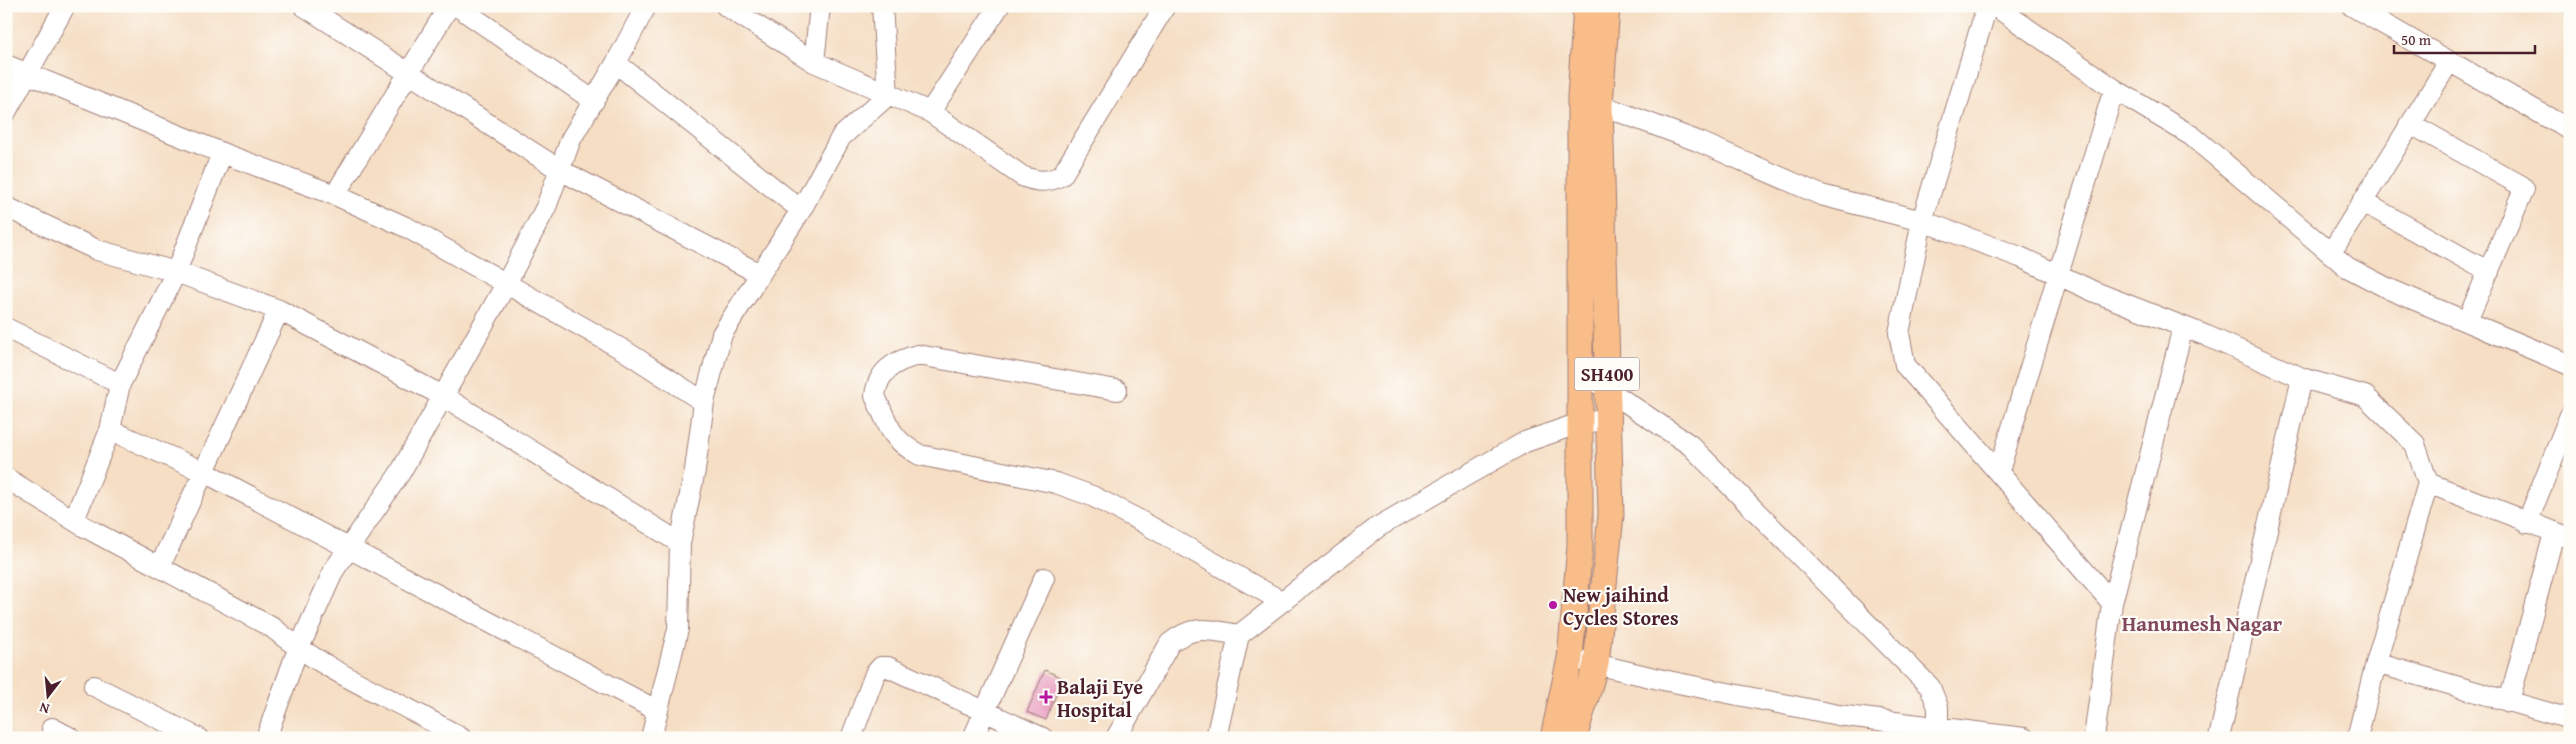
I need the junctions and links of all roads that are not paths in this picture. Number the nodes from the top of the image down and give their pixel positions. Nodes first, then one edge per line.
1 (65, 6) edge
2 (304, 6) edge
3 (450, 6) edge
4 (457, 6) edge
5 (646, 6) edge
6 (726, 6) edge
7 (820, 6) edge
8 (882, 6) edge
9 (999, 6) edge
10 (1165, 6) edge
11 (1586, 6) edge
12 (1607, 6) edge
13 (1986, 6) edge
14 (1995, 6) edge
15 (2352, 6) edge
16 (814, 62) junction
17 (2449, 62) junction
18 (616, 63) junction
19 (6, 65) edge
20 (408, 73) junction
21 (26, 74) junction
22 (2114, 88) junction
23 (888, 95) junction
24 (594, 100) junction
25 (1590, 101) junction
26 (6, 112) edge
27 (930, 112) junction
28 (2411, 124) junction
29 (2570, 130) edge
30 (222, 153) junction
31 (560, 170) junction
32 (335, 195) junction
33 (2363, 202) junction
34 (6, 207) edge
35 (801, 210) junction
36 (1922, 220) junction
37 (2331, 253) junction
38 (176, 272) junction
39 (2489, 272) junction
40 (760, 274) junction
41 (2059, 275) junction
42 (506, 284) junction
43 (279, 310) junction
44 (2467, 321) junction
45 (2183, 326) junction
46 (6, 328) edge
47 (2570, 365) edge
48 (1578, 370) junction
49 (2302, 378) junction
50 (120, 384) junction
51 (1607, 387) junction
52 (1116, 390) dead end
53 (443, 396) junction
54 (704, 402) junction
55 (2570, 415) edge
56 (1607, 420) junction
57 (1580, 423) junction
58 (110, 430) junction
59 (1999, 471) junction
60 (206, 472) junction
61 (6, 478) edge
62 (2428, 483) junction
63 (74, 520) junction
64 (2526, 523) junction
65 (2562, 536) edge
66 (680, 543) junction
67 (348, 549) junction
68 (160, 566) junction
69 (1044, 578) dead end
70 (1281, 601) junction
71 (2112, 603) junction
72 (1239, 635) junction
73 (298, 650) junction
74 (1570, 658) junction
75 (2376, 663) junction
76 (1596, 664) junction
77 (94, 686) dead end
78 (2509, 702) junction
79 (658, 711) junction
80 (985, 711) junction
81 (2570, 719) edge
82 (52, 728) dead end
83 (1938, 733) edge
84 (71, 738) edge
85 (198, 738) edge
86 (266, 738) edge
87 (461, 738) edge
88 (651, 738) edge
89 (851, 738) edge
90 (973, 738) edge
91 (1043, 738) edge
92 (1116, 738) edge
93 (1216, 738) edge
94 (1553, 738) edge
95 (1574, 738) edge
96 (2024, 738) edge
97 (2094, 738) edge
98 (2219, 738) edge
99 (2358, 738) edge

1 - 21 street
2 - 20 street
3 - 20 street
4 - 24 street
5 - 18 street
6 - 16 street
7 - 16 street
8 - 23 street
9 - 27 street
10 - 27 street
11 - 25 main road, SH400
12 - 25 main road, SH400
13 - 36 street
14 - 22 street
15 - 17 street
16 - 23 street
17 - 28 street
17 - 29 street
18 - 24 street
18 - 35 street
19 - 21 street
20 - 31 street
20 - 32 street
21 - 26 street
21 - 30 street
22 - 37 street
22 - 41 street
23 - 27 street
23 - 35 street
24 - 31 street
25 - 36 street
25 - 48 main road, SH400
25 - 51 main road, SH400
28 - 33 street
28 - 39 street
30 - 32 street
30 - 38 street
31 - 40 street
31 - 42 street
32 - 42 street
33 - 37 street
33 - 39 street
34 - 38 street
35 - 40 street
36 - 41 street
36 - 59 street
37 - 44 street
38 - 43 street
38 - 50 street
39 - 44 street
40 - 54 street
41 - 45 street
41 - 59 street
42 - 53 street
42 - 54 street
43 - 53 street
43 - 60 street
44 - 47 street
45 - 49 street
45 - 71 street
46 - 50 street
48 - 51 street
48 - 57 main road, SH400
49 - 62 street
49 - 98 street
50 - 58 street
51 - 56 main road, SH400
51 - 83 street
52 - 70 street
53 - 66 street
53 - 67 street
54 - 66 street
55 - 64 street
56 - 57 street
56 - 76 main road, SH400
57 - 70 street
57 - 74 main road, SH400
58 - 60 street
58 - 63 street
59 - 71 street
60 - 67 street
60 - 68 street
61 - 63 street
62 - 64 street
62 - 75 street
63 - 68 street
64 - 65 street
65 - 78 street
66 - 79 street
67 - 73 street
67 - 79 street
68 - 73 street
69 - 80 street
70 - 72 street
71 - 97 street
72 - 92 street
72 - 93 street
73 - 86 street
73 - 87 street
74 - 76 street
74 - 94 main road, SH400
75 - 78 street
75 - 99 street
76 - 83 street
76 - 95 main road, SH400
77 - 85 street
78 - 81 street
79 - 88 street
80 - 89 street
80 - 90 street
80 - 91 street
82 - 84 street
83 - 96 street

